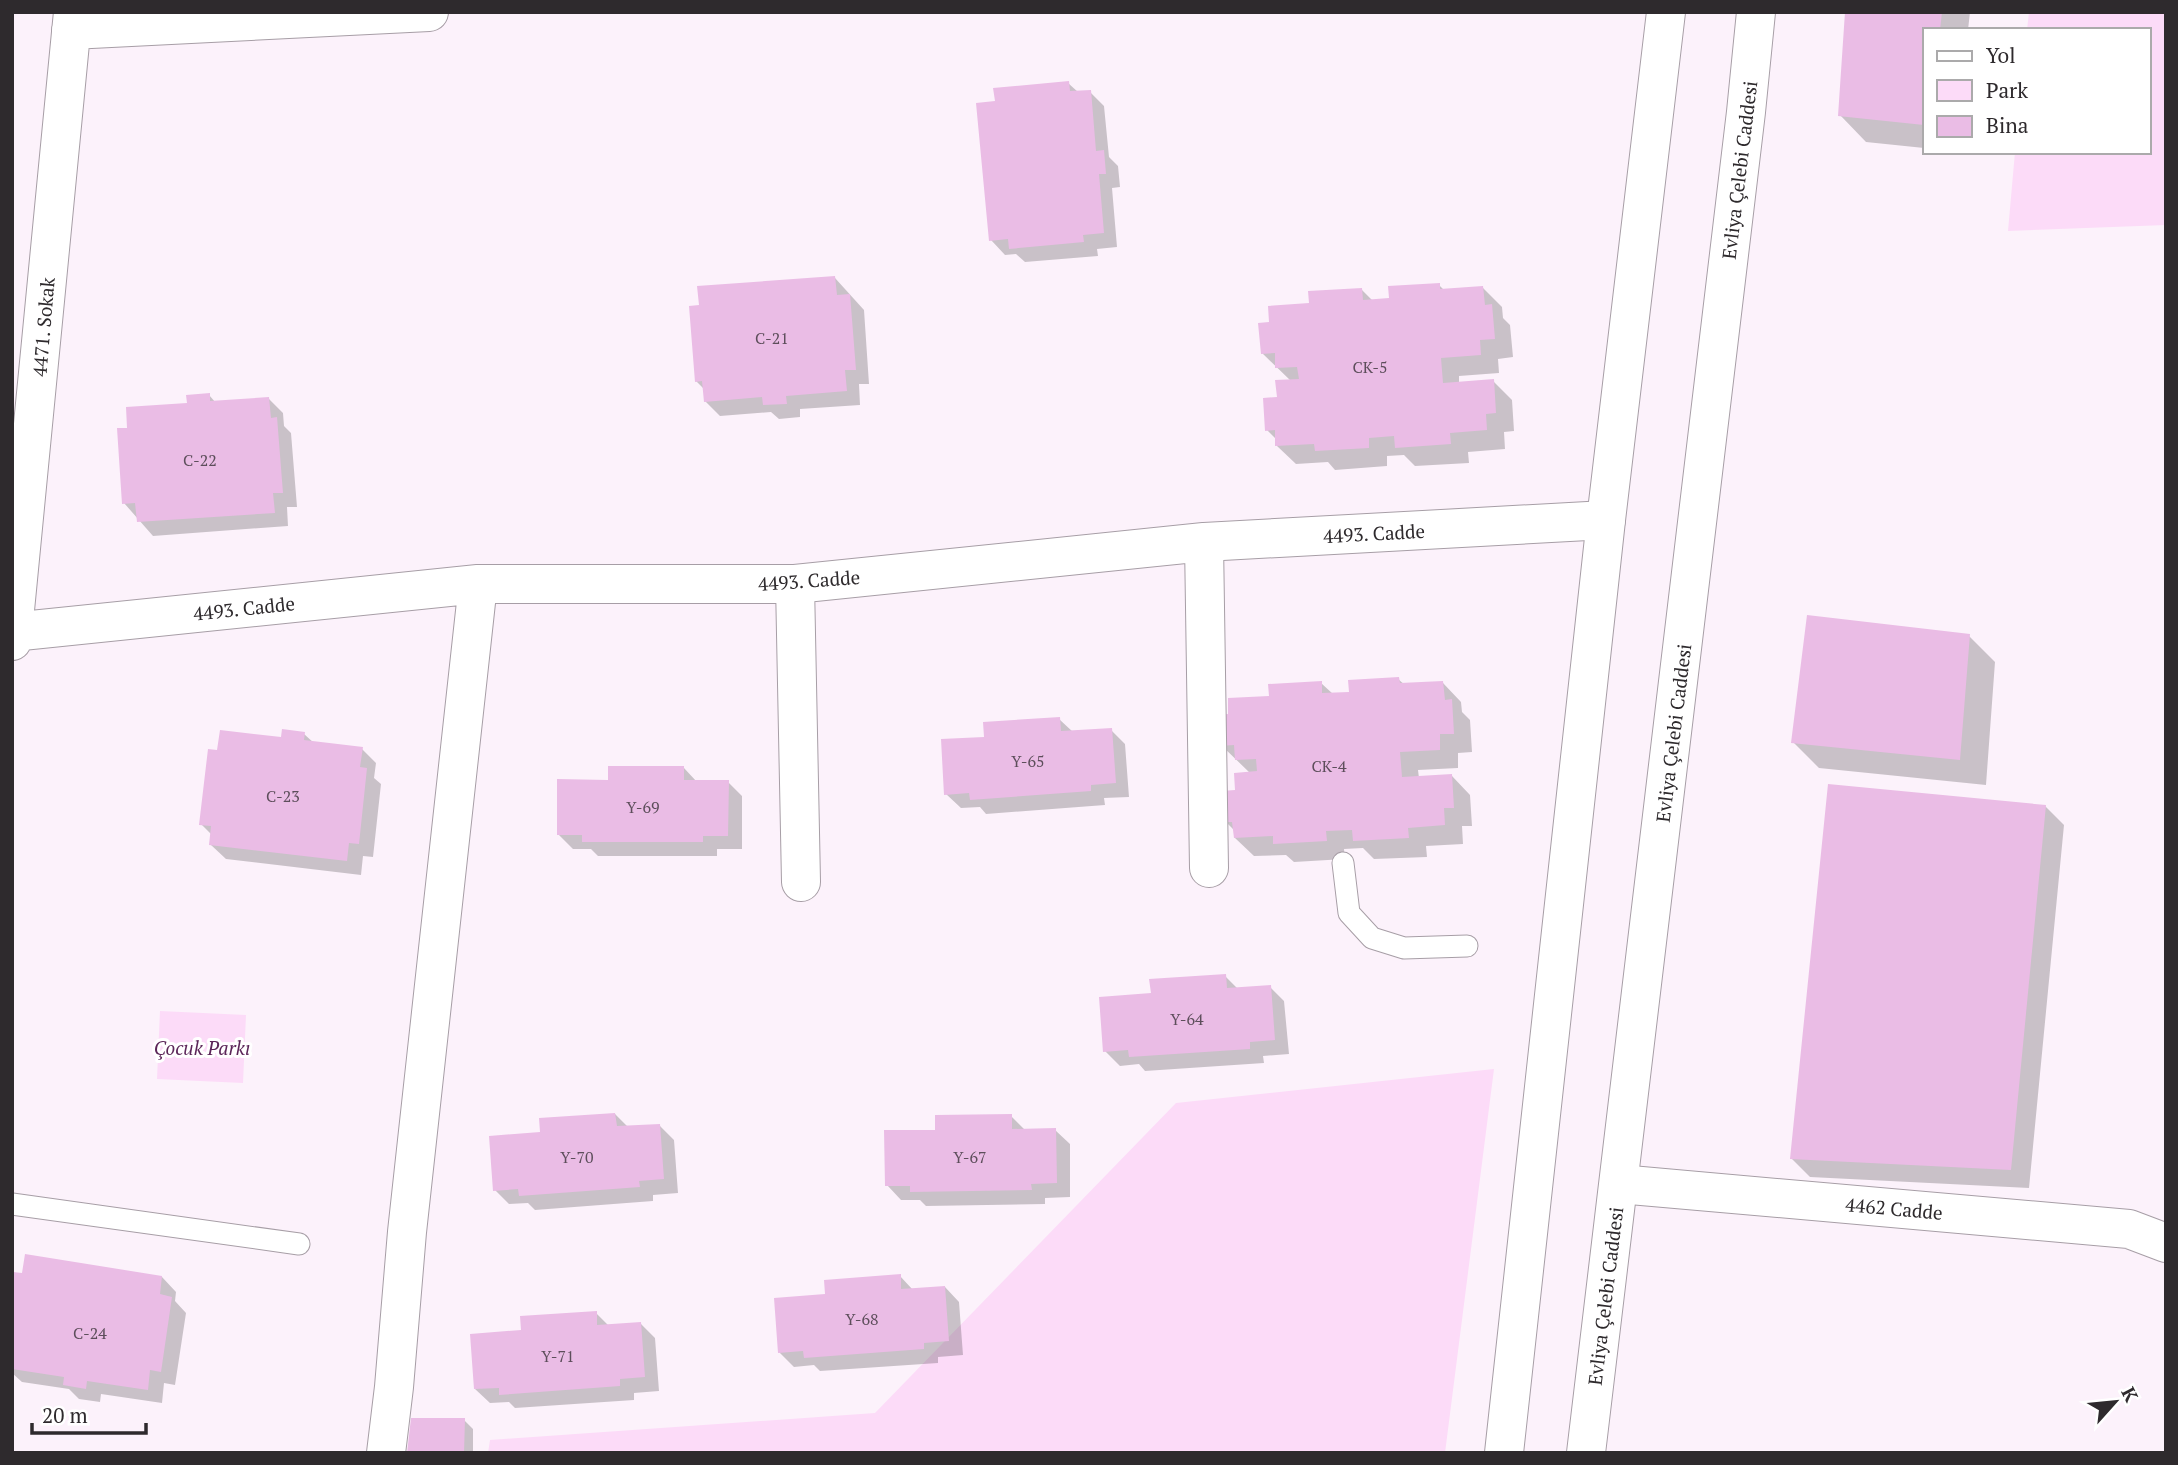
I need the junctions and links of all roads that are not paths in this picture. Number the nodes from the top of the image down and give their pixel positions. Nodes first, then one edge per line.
1 (429, 12) edge
2 (1666, 12) edge
3 (1756, 12) edge
4 (72, 21) edge
5 (1606, 520) junction
6 (1204, 542) junction
7 (478, 583) junction
8 (795, 584) junction
9 (13, 635) edge
10 (1343, 863) dead end
11 (1209, 868) dead end
12 (801, 882) dead end
13 (1467, 946) dead end
14 (1619, 1184) junction
15 (12, 1204) edge
16 (2166, 1243) edge
17 (299, 1244) dead end
18 (386, 1453) edge
19 (1504, 1453) edge
20 (1586, 1453) edge

1 - 4 street
2 - 5 street
3 - 14 street, Evliya Çelebi Caddesi
4 - 9 street, 4471. Sokak
5 - 6 street, 4493. Cadde
5 - 19 street
6 - 8 street, 4493. Cadde
6 - 11 street
7 - 8 street, 4493. Cadde
7 - 9 street, 4493. Cadde
7 - 18 street
8 - 12 street
10 - 13 lane
14 - 16 street, 4462 Cadde
14 - 20 street, Evliya Çelebi Caddesi
15 - 17 lane

